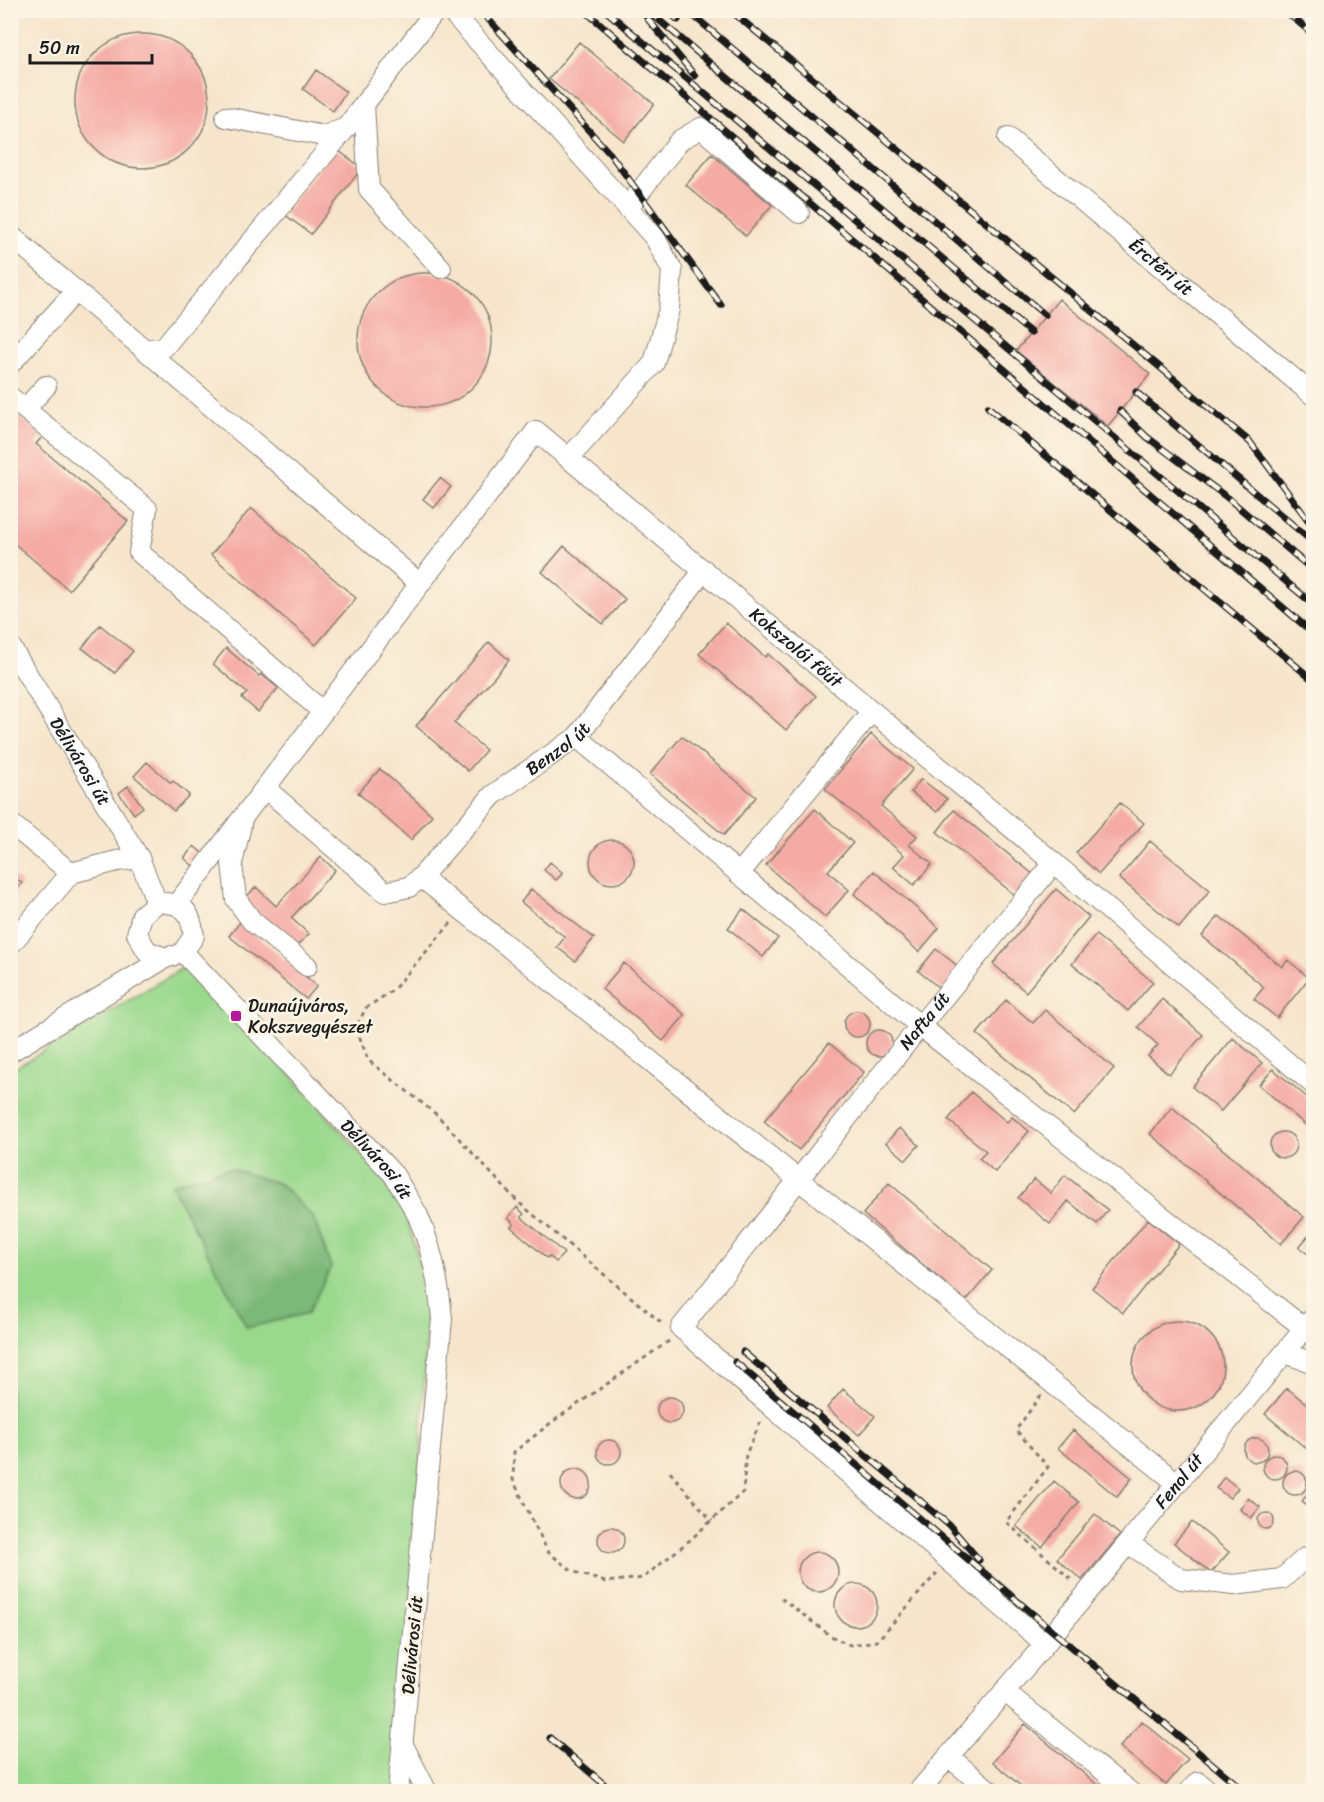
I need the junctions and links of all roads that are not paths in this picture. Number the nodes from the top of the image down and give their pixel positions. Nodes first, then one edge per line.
1 (436, 10) edge
2 (450, 10) edge
3 (364, 105) junction
4 (226, 117) dead end
5 (346, 128) junction
6 (1008, 138) dead end
7 (628, 207) junction
8 (799, 213) dead end
9 (10, 235) edge
10 (441, 268) dead end
11 (76, 291) junction
12 (145, 350) junction
13 (10, 364) edge
14 (46, 386) dead end
15 (1314, 396) edge
16 (18, 403) edge
17 (569, 458) junction
18 (704, 570) junction
19 (420, 584) junction
20 (10, 646) edge
21 (323, 711) junction
22 (872, 711) junction
23 (577, 737) junction
24 (265, 788) junction
25 (243, 817) junction
26 (10, 823) edge
27 (139, 858) junction
28 (1054, 863) junction
29 (71, 873) junction
30 (739, 874) junction
31 (421, 877) junction
32 (167, 903) junction
33 (10, 945) edge
34 (174, 955) junction
35 (307, 966) dead end
36 (920, 1026) junction
37 (10, 1052) edge
38 (1314, 1085) edge
39 (799, 1179) junction
40 (1309, 1322) edge
41 (1284, 1353) junction
42 (1314, 1363) edge
43 (1177, 1483) junction
44 (1128, 1543) junction
45 (1311, 1557) edge
46 (1045, 1644) junction
47 (1004, 1691) junction
48 (403, 1745) junction
49 (948, 1756) junction
50 (398, 1791) edge
51 (427, 1791) edge
52 (918, 1791) edge
53 (991, 1791) edge
54 (1130, 1791) edge
55 (1189, 1791) edge
56 (1210, 1791) edge

1 - 3 street
2 - 7 street
3 - 5 street
3 - 10 street
4 - 5 street
5 - 12 street
6 - 15 street, Érctéri út
7 - 8 street
7 - 17 street
9 - 11 street
11 - 12 street
11 - 13 street
12 - 19 street
14 - 16 street
16 - 21 street
17 - 18 street, Kokszolói főút
17 - 19 street, Kokszolói főút
18 - 22 street, Kokszolói főút
18 - 23 street, Benzol út
19 - 21 street
20 - 27 street, Délivárosi út
21 - 24 street
22 - 28 street, Kokszolói főút
22 - 30 street
23 - 30 street
23 - 31 street, Benzol út
24 - 25 street
24 - 31 street, Benzol út
25 - 32 street
25 - 35 street
26 - 29 street
27 - 29 street
27 - 32 street, Délivárosi út
28 - 36 street, Nafta út
28 - 38 street, Kokszolói főút
29 - 33 street
30 - 36 street
31 - 39 street
32 - 34 street, Délivárosi út
32 - 34 street
34 - 37 street
34 - 48 street, Délivárosi út
36 - 39 street, Nafta út
36 - 40 street
39 - 43 street
39 - 46 street, Nafta út
40 - 41 street, Fenol út
41 - 42 street
41 - 43 street, Fenol út
43 - 44 street, Fenol út
44 - 45 street
44 - 46 street, Fenol út
46 - 47 street, Fenol út
47 - 49 street, Fenol út
47 - 54 street
48 - 50 street, Délivárosi út
48 - 51 street
49 - 52 street, Fenol út
49 - 53 street
55 - 56 street

